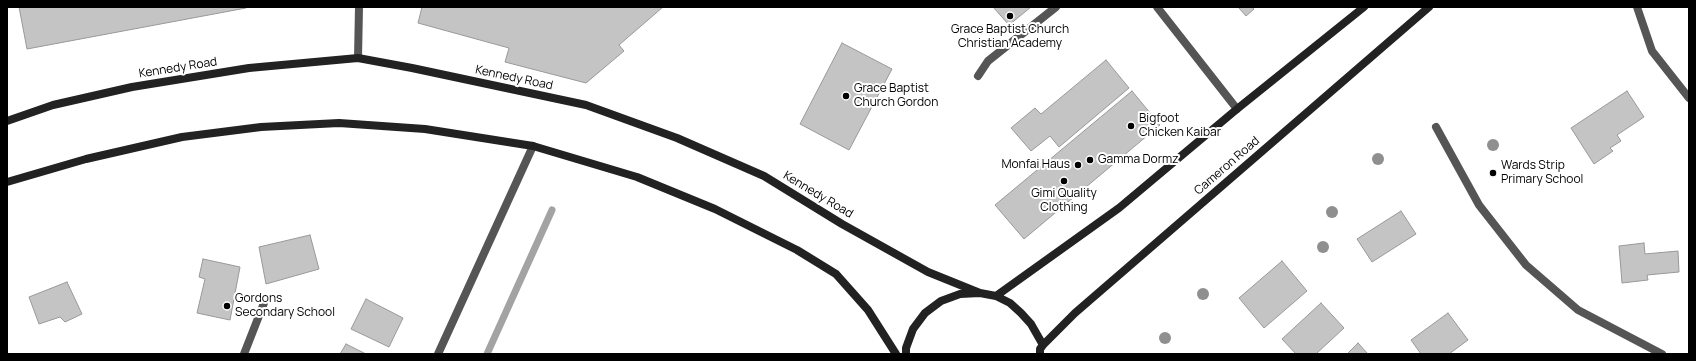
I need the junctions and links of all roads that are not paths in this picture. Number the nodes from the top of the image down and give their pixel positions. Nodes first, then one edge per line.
1 (359, 7) edge
2 (1056, 7) edge
3 (1157, 7) edge
4 (1364, 7) edge
5 (1429, 7) edge
6 (1637, 7) edge
7 (358, 58) junction
8 (978, 76) dead end
9 (1689, 98) edge
10 (1237, 109) junction
11 (7, 121) edge
12 (1436, 127) dead end
13 (534, 146) junction
14 (7, 182) edge
15 (980, 293) junction
16 (996, 296) junction
17 (264, 303) dead end
18 (1043, 345) junction
19 (244, 354) edge
20 (438, 354) edge
21 (896, 354) edge
22 (906, 354) edge
23 (1040, 354) edge
24 (1662, 354) edge

1 - 7 street
2 - 8 street
3 - 10 street
4 - 10 main road
5 - 18 main road, Cameron Road
6 - 9 street
7 - 11 main road, Kennedy Road
7 - 15 main road, Kennedy Road
10 - 16 main road
12 - 24 street
13 - 14 main road
13 - 20 street
13 - 21 main road
15 - 16 main road
15 - 22 main road
16 - 18 main road
17 - 19 street
18 - 23 main road

